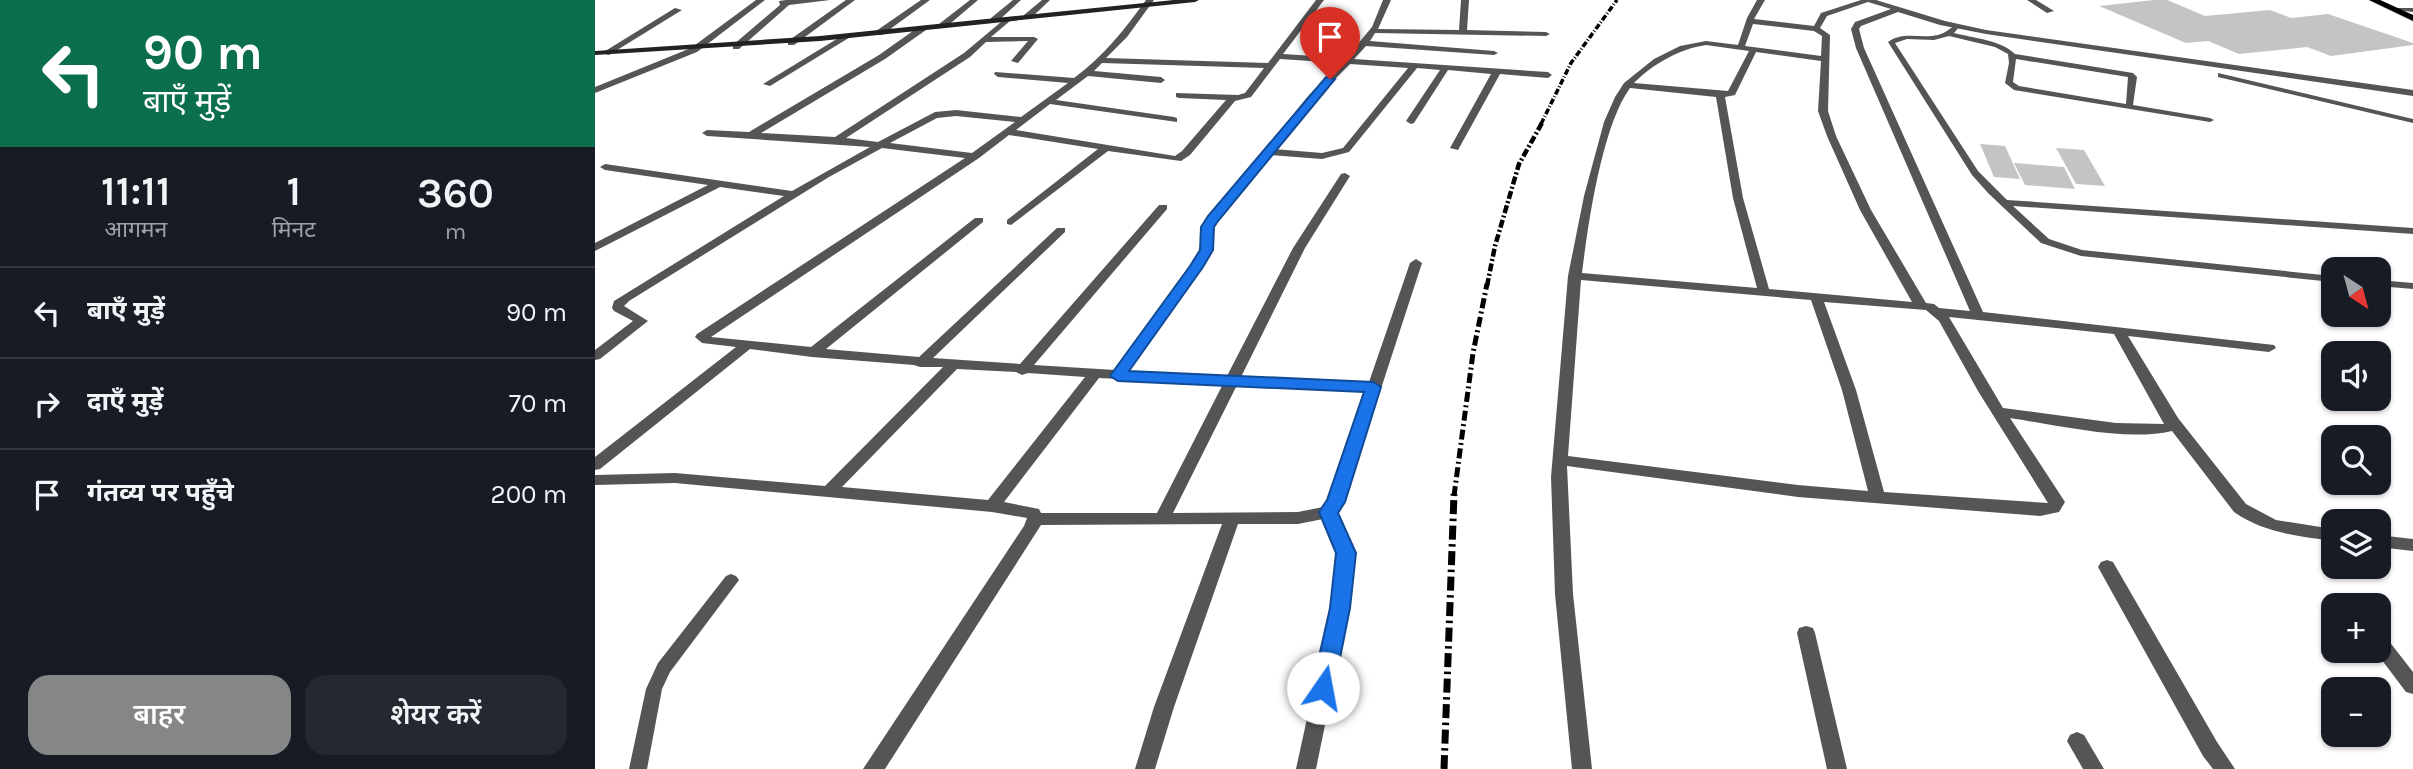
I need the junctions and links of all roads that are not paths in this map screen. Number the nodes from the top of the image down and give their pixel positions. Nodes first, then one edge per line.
1 (826, 0) edge
2 (851, 0) edge
3 (926, 0) edge
4 (974, 0) edge
5 (1017, 0) edge
6 (1046, 0) edge
7 (1195, 0) edge
8 (1320, 0) edge
9 (1387, 0) edge
10 (1465, 0) edge
11 (1761, 0) edge
12 (1868, 0) edge
13 (2031, 0) edge
14 (2372, 0) edge
15 (788, 1) edge
16 (1149, 2) edge
17 (760, 3) edge
18 (776, 3) dead end
19 (1898, 9) junction
20 (2392, 9) junction
21 (2413, 9) edge
22 (678, 10) dead end
23 (2050, 11) dead end
24 (1027, 17) junction
25 (2413, 18) edge
26 (1007, 19) junction
27 (994, 20) junction
28 (1750, 21) junction
29 (942, 26) junction
30 (923, 28) junction
31 (1816, 29) junction
32 (1953, 30) junction
33 (1372, 31) junction
34 (1463, 32) junction
35 (879, 33) junction
36 (1546, 34) dead end
37 (849, 36) junction
38 (984, 40) junction
39 (791, 43) junction
40 (1362, 44) junction
41 (736, 47) junction
42 (1748, 48) junction
43 (694, 50) junction
44 (595, 53) edge
45 (607, 53) junction
46 (1494, 53) dead end
47 (1278, 56) junction
48 (2013, 56) junction
49 (1824, 59) junction
50 (1101, 60) junction
51 (1347, 60) junction
52 (1015, 61) dead end
53 (1415, 65) junction
54 (1269, 66) junction
55 (1446, 67) junction
56 (1497, 71) junction
57 (998, 74) dead end
58 (1548, 75) dead end
59 (2221, 75) dead end
60 (1081, 77) junction
61 (1161, 80) dead end
62 (767, 84) dead end
63 (1627, 85) junction
64 (595, 90) edge
65 (2413, 93) edge
66 (1179, 96) dead end
67 (1720, 96) junction
68 (1232, 98) junction
69 (1048, 101) junction
70 (2129, 107) junction
71 (1023, 120) junction
72 (1174, 120) dead end
73 (2210, 120) dead end
74 (1411, 121) dead end
75 (2413, 121) edge
76 (1008, 132) junction
77 (707, 133) dead end
78 (752, 135) junction
79 (837, 140) junction
80 (881, 145) junction
81 (1107, 148) junction
82 (1455, 148) dead end
83 (1268, 152) junction
84 (975, 156) junction
85 (605, 167) dead end
86 (1345, 176) dead end
87 (716, 185) junction
88 (794, 194) junction
89 (2005, 203) junction
90 (1163, 207) dead end
91 (979, 220) dead end
92 (1011, 222) dead end
93 (1061, 230) dead end
94 (2413, 231) edge
95 (595, 235) edge
96 (614, 238) junction
97 (595, 248) edge
98 (1416, 263) dead end
99 (1573, 276) junction
100 (2321, 278) edge
101 (2391, 284) edge
102 (2413, 286) edge
103 (1763, 292) junction
104 (1816, 296) junction
105 (1920, 304) junction
106 (1938, 312) junction
107 (1978, 316) junction
108 (2119, 332) junction
109 (747, 345) junction
110 (2269, 348) dead end
111 (812, 353) junction
112 (595, 356) edge
113 (920, 363) junction
114 (952, 366) junction
115 (1022, 371) junction
116 (1094, 375) junction
117 (1118, 376) junction
118 (1230, 381) junction
119 (1373, 387) junction
120 (1999, 412) junction
121 (2172, 421) junction
122 (1561, 460) junction
123 (595, 465) edge
124 (595, 480) edge
125 (828, 492) junction
126 (1877, 496) junction
127 (992, 506) junction
128 (1328, 512) junction
129 (1163, 517) junction
130 (1232, 518) junction
131 (1036, 519) junction
132 (2321, 533) edge
133 (2391, 542) edge
134 (2413, 545) edge
135 (2107, 567) dead end
136 (731, 580) dead end
137 (1806, 633) dead end
138 (2391, 658) edge
139 (2413, 685) edge
140 (2077, 741) dead end
141 (638, 769) edge
142 (873, 769) edge
143 (1146, 769) edge
144 (1306, 769) edge
145 (1582, 769) edge
146 (1836, 769) edge
147 (2094, 769) edge
148 (2225, 769) edge

1 - 15 street
2 - 39 street
3 - 35 street
4 - 29 street
5 - 27 street
6 - 24 street
7 - 16 street
8 - 47 street
9 - 33 street
10 - 34 street
11 - 28 street
12 - 19 street
12 - 31 street
13 - 23 street
14 - 20 main road
15 - 18 street
15 - 41 street
16 - 24 street
16 - 50 street
17 - 43 street
19 - 32 street
19 - 107 street
20 - 21 lane
20 - 25 main road
22 - 45 street
24 - 26 street
26 - 27 street
26 - 38 street
27 - 29 street
28 - 31 street
28 - 42 street
29 - 30 street
30 - 35 street
30 - 78 street
31 - 49 street
32 - 48 lane
32 - 65 street
32 - 89 lane
33 - 34 street
33 - 40 street
34 - 36 street
35 - 37 street
37 - 39 street
37 - 62 street
38 - 52 street
38 - 79 street
39 - 41 street
40 - 46 street
40 - 51 street
41 - 43 street
42 - 49 street
42 - 63 street
42 - 67 street
43 - 45 street
43 - 64 street
44 - 45 street
47 - 51 street
47 - 54 street
48 - 70 lane
48 - 70 lane
49 - 105 street
50 - 54 street
50 - 60 street
51 - 53 street
51 - 83 street
53 - 55 street
53 - 83 street
54 - 68 street
55 - 56 street
55 - 74 street
56 - 58 street
56 - 82 street
57 - 60 street
59 - 75 lane
60 - 61 street
60 - 69 street
63 - 67 street
63 - 99 street
66 - 68 street
67 - 103 street
68 - 81 street
69 - 71 street
69 - 72 street
70 - 73 lane
71 - 76 street
71 - 80 street
76 - 81 street
76 - 84 street
77 - 78 street
78 - 79 street
79 - 80 street
80 - 84 street
80 - 88 street
81 - 92 street
83 - 117 street
84 - 109 street
85 - 87 street
86 - 118 street
87 - 88 street
87 - 96 street
88 - 112 street
89 - 94 lane
89 - 100 lane
90 - 115 street
91 - 111 street
93 - 113 street
95 - 96 street
96 - 97 street
98 - 119 street
99 - 103 street
99 - 122 street
101 - 102 lane
103 - 104 street
104 - 105 street
104 - 126 street
105 - 106 street
106 - 107 street
106 - 120 street
107 - 108 street
108 - 110 street
108 - 121 street
109 - 111 street
109 - 123 street
111 - 113 street
113 - 114 street
114 - 115 street
114 - 125 street
115 - 116 street
116 - 117 street
116 - 127 street
117 - 118 street
118 - 119 street
118 - 129 street
119 - 128 street
120 - 121 street
120 - 126 street
121 - 132 street
122 - 126 street
122 - 145 street
124 - 125 street
125 - 127 street
127 - 131 street
128 - 130 street
128 - 144 street
129 - 130 street
129 - 131 street
130 - 143 street
131 - 142 street
133 - 134 street
135 - 148 street
136 - 141 lane
137 - 146 street
138 - 139 street
140 - 147 street

